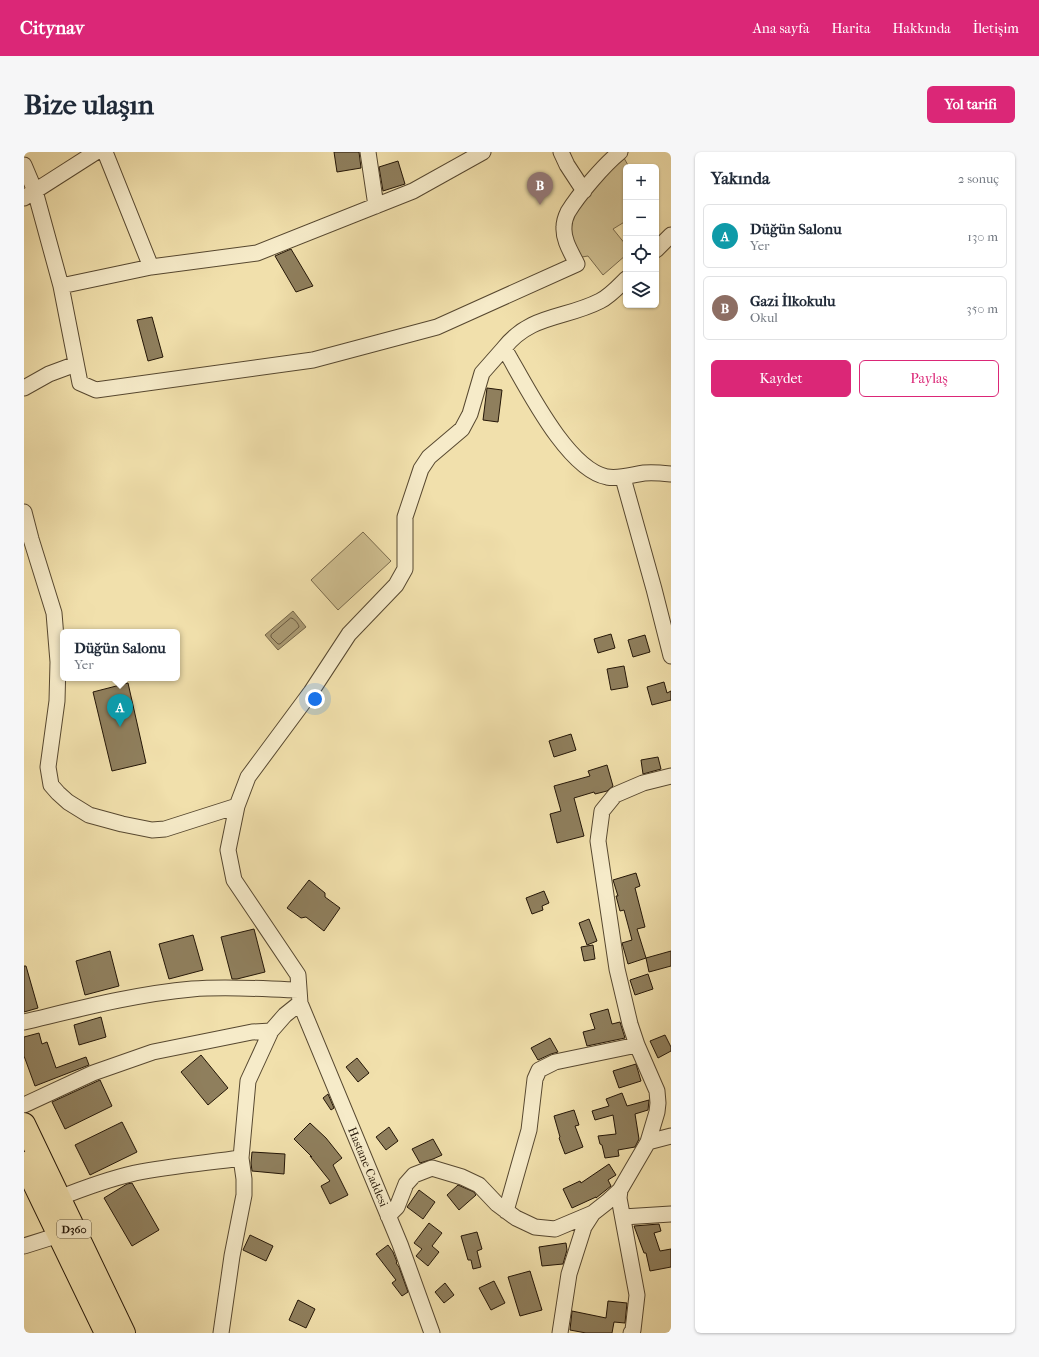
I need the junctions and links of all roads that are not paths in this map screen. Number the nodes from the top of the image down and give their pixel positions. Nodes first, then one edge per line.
1 (96, 152) edge
2 (105, 152) edge
3 (368, 152) edge
4 (483, 152) edge
5 (561, 152) edge
6 (620, 152) edge
7 (24, 165) edge
8 (584, 191) junction
9 (29, 194) edge
10 (376, 206) junction
11 (671, 235) edge
12 (659, 247) edge
13 (151, 268) junction
14 (623, 282) edge
15 (60, 286) junction
16 (504, 348) junction
17 (76, 364) junction
18 (24, 388) edge
19 (671, 474) edge
20 (623, 478) junction
21 (24, 512) edge
22 (671, 656) edge
23 (671, 776) edge
24 (237, 806) junction
25 (299, 997) junction
26 (24, 1022) edge
27 (271, 1031) junction
28 (637, 1045) junction
29 (24, 1106) edge
30 (24, 1124) edge
31 (671, 1136) edge
32 (648, 1142) junction
33 (241, 1158) junction
34 (24, 1163) edge
35 (620, 1190) junction
36 (59, 1198) junction
37 (506, 1211) junction
38 (593, 1213) junction
39 (671, 1214) edge
40 (388, 1216) junction
41 (623, 1217) junction
42 (59, 1235) junction
43 (24, 1246) edge
44 (106, 1333) edge
45 (124, 1333) edge
46 (221, 1333) edge
47 (432, 1333) edge
48 (560, 1333) edge
49 (631, 1333) edge

1 - 9 street
2 - 13 street
3 - 10 street
4 - 10 street
5 - 8 street
6 - 8 street
7 - 9 street
8 - 17 street
9 - 15 street
10 - 13 street
11 - 12 street
13 - 15 street
14 - 16 street, Hastane Caddesi
15 - 17 street
16 - 20 street
16 - 24 street, Hastane Caddesi
17 - 18 street
19 - 20 street
20 - 22 street
21 - 24 street
23 - 28 street
24 - 25 street, Hastane Caddesi
25 - 26 street
25 - 27 street
25 - 40 street, Hastane Caddesi
27 - 29 street
27 - 33 street
28 - 32 street
28 - 37 street
30 - 36 highway, D360
31 - 32 street
32 - 35 street
33 - 36 street
33 - 46 street
34 - 42 highway, D360
35 - 38 street
35 - 41 street
36 - 45 highway, D360
37 - 38 street
37 - 40 street
38 - 48 street
39 - 41 street
40 - 47 street, Hastane Caddesi
41 - 49 street
42 - 43 street
42 - 44 highway, D360

